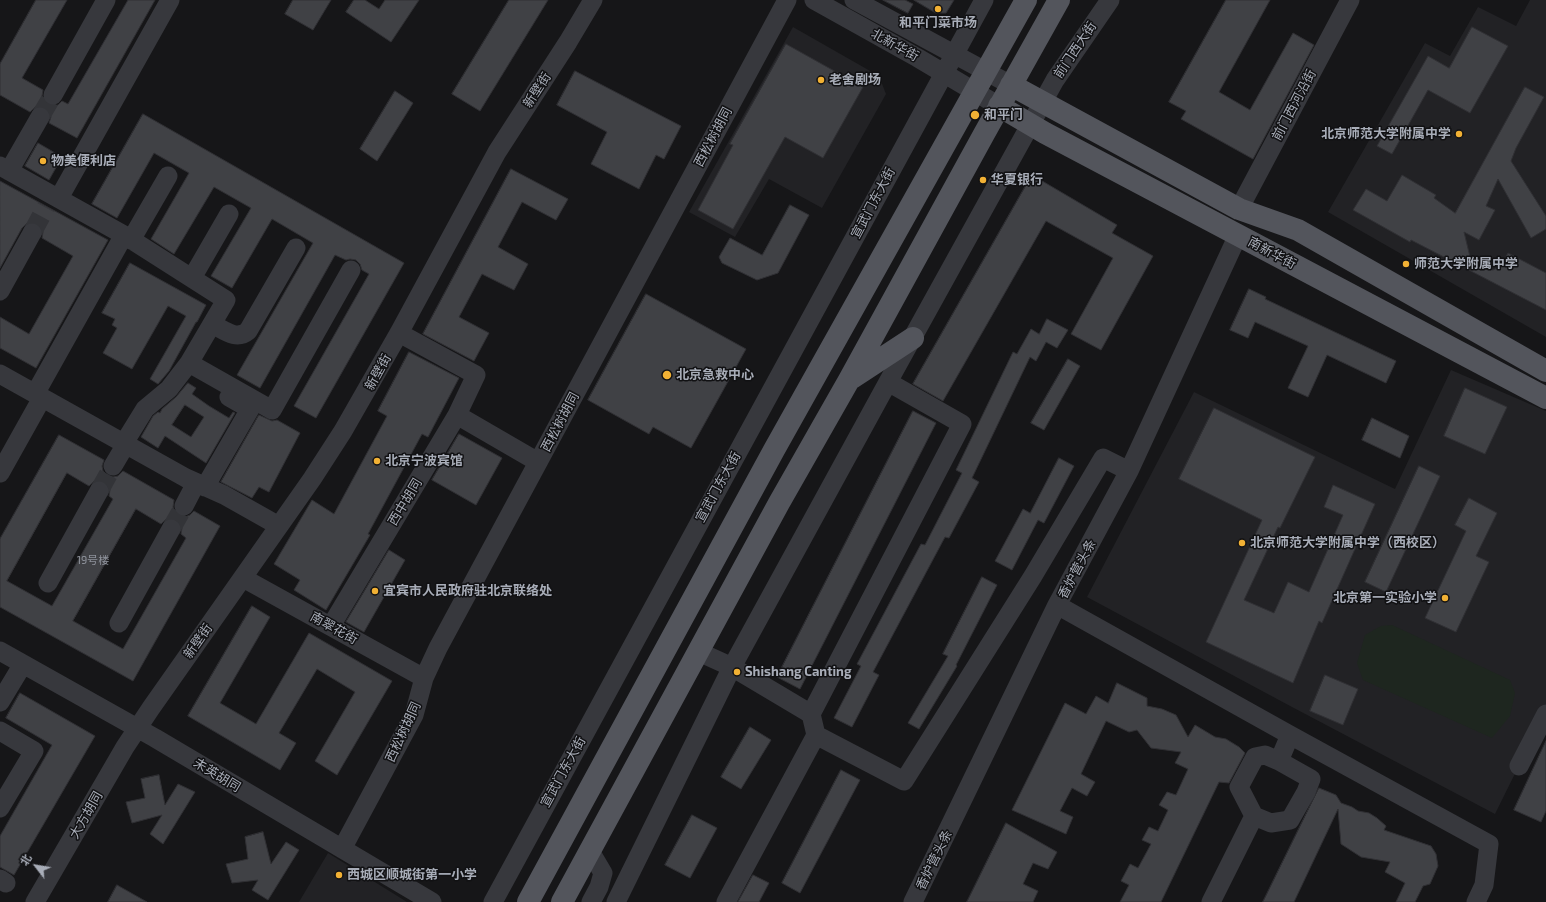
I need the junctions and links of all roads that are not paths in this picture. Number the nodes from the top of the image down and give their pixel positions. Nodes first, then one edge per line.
1 (106, 0) edge
2 (170, 0) edge
3 (593, 0) edge
4 (787, 0) edge
5 (814, 0) edge
6 (854, 0) edge
7 (984, 0) edge
8 (1026, 0) edge
9 (1059, 0) edge
10 (1110, 0) edge
11 (1350, 0) edge
12 (953, 54) junction
13 (943, 72) junction
14 (987, 72) junction
15 (1011, 85) junction
16 (976, 92) junction
17 (53, 95) tunnel mouth
18 (1044, 102) junction
19 (999, 106) junction
20 (40, 117) tunnel mouth
21 (1031, 125) junction
22 (4, 171) edge
23 (168, 176) dead end
24 (53, 200) junction
25 (1239, 209) junction
26 (228, 214) dead end
27 (32, 233) tunnel mouth
28 (1238, 235) junction
29 (127, 238) junction
30 (296, 248) dead end
31 (351, 270) dead end
32 (192, 278) junction
33 (0, 291) edge
34 (212, 324) junction
35 (399, 333) junction
36 (913, 338) junction
37 (186, 367) junction
38 (1546, 371) edge
39 (0, 374) edge
40 (849, 380) junction
41 (888, 382) junction
42 (38, 396) junction
43 (1546, 398) edge
44 (457, 415) junction
45 (125, 444) junction
46 (538, 462) junction
47 (114, 466) tunnel mouth
48 (1129, 470) junction
49 (0, 474) edge
50 (200, 485) junction
51 (99, 491) tunnel mouth
52 (184, 506) tunnel mouth
53 (279, 526) junction
54 (171, 529) tunnel mouth
55 (243, 578) junction
56 (48, 583) dead end
57 (1057, 605) junction
58 (120, 623) dead end
59 (331, 626) junction
60 (0, 651) edge
61 (699, 652) junction
62 (23, 664) junction
63 (732, 667) junction
64 (424, 678) junction
65 (0, 702) edge
66 (811, 714) junction
67 (1546, 714) edge
68 (138, 728) junction
69 (0, 731) edge
70 (816, 735) junction
71 (1290, 735) junction
72 (1279, 761) junction
73 (1519, 766) dead end
74 (0, 808) edge
75 (1254, 816) junction
76 (342, 849) junction
77 (590, 851) junction
78 (35, 902) edge
79 (432, 902) edge
80 (493, 902) edge
81 (528, 902) edge
82 (562, 902) edge
83 (591, 902) edge
84 (616, 902) edge
85 (726, 902) edge
86 (913, 902) edge
87 (1211, 902) edge
88 (1476, 902) edge

1 - 17 street
2 - 24 street
3 - 35 street, 新壁街
4 - 46 street, 西松树胡同
5 - 13 street, 北新华街
6 - 12 street, 北新华街
7 - 12 street
8 - 14 main road
9 - 15 main road
10 - 18 street, 前门西大街
11 - 25 street, 前门西河沿街
12 - 13 street
12 - 14 street, 北新华街
13 - 16 street, 北新华街
13 - 80 street, 宣武门东大街
14 - 15 street, 北新华街
14 - 16 main road
15 - 18 main road, 南新华街
15 - 19 main road
16 - 19 street, 北新华街
16 - 81 main road
18 - 21 street, 前门西大街
18 - 25 main road, 南新华街
19 - 21 main road, 南新华街
19 - 40 main road
20 - 22 street
21 - 28 main road, 南新华街
21 - 36 street
22 - 24 street
23 - 29 street
24 - 29 street
25 - 38 main road, 南新华街
26 - 32 street
27 - 33 street
28 - 43 main road, 南新华街
28 - 48 street, 香炉营头条
29 - 32 street
29 - 42 street
30 - 34 street
31 - 37 street
32 - 34 street
34 - 37 street
35 - 44 street, 西中胡同
35 - 53 street, 新壁街
36 - 40 main road
36 - 41 street
37 - 45 street
37 - 50 street
39 - 42 street
40 - 61 main road
41 - 63 street
41 - 66 street
42 - 45 street
42 - 49 street
44 - 46 street
44 - 59 street, 西中胡同
45 - 47 street
45 - 50 street
46 - 64 street, 西松树胡同
48 - 57 street, 香炉营头条
48 - 70 street
50 - 52 street
50 - 53 street
51 - 56 street
53 - 55 street, 新壁街
54 - 58 street
55 - 59 street, 南翠花街
55 - 68 street, 新壁街
57 - 71 street
57 - 86 street, 香炉营头条
59 - 64 street, 南翠花街
60 - 62 street, 未英胡同
61 - 63 street
61 - 77 main road
62 - 65 street
62 - 68 street, 未英胡同
63 - 66 street
63 - 84 street
64 - 76 street, 西松树胡同
66 - 70 street
67 - 73 street
68 - 76 street, 未英胡同
68 - 78 street, 大方胡同
69 - 74 street
70 - 85 street
71 - 72 street
71 - 88 street
72 - 75 street
72 - 75 street
75 - 87 street
76 - 79 street, 未英胡同
77 - 82 main road
77 - 83 street

